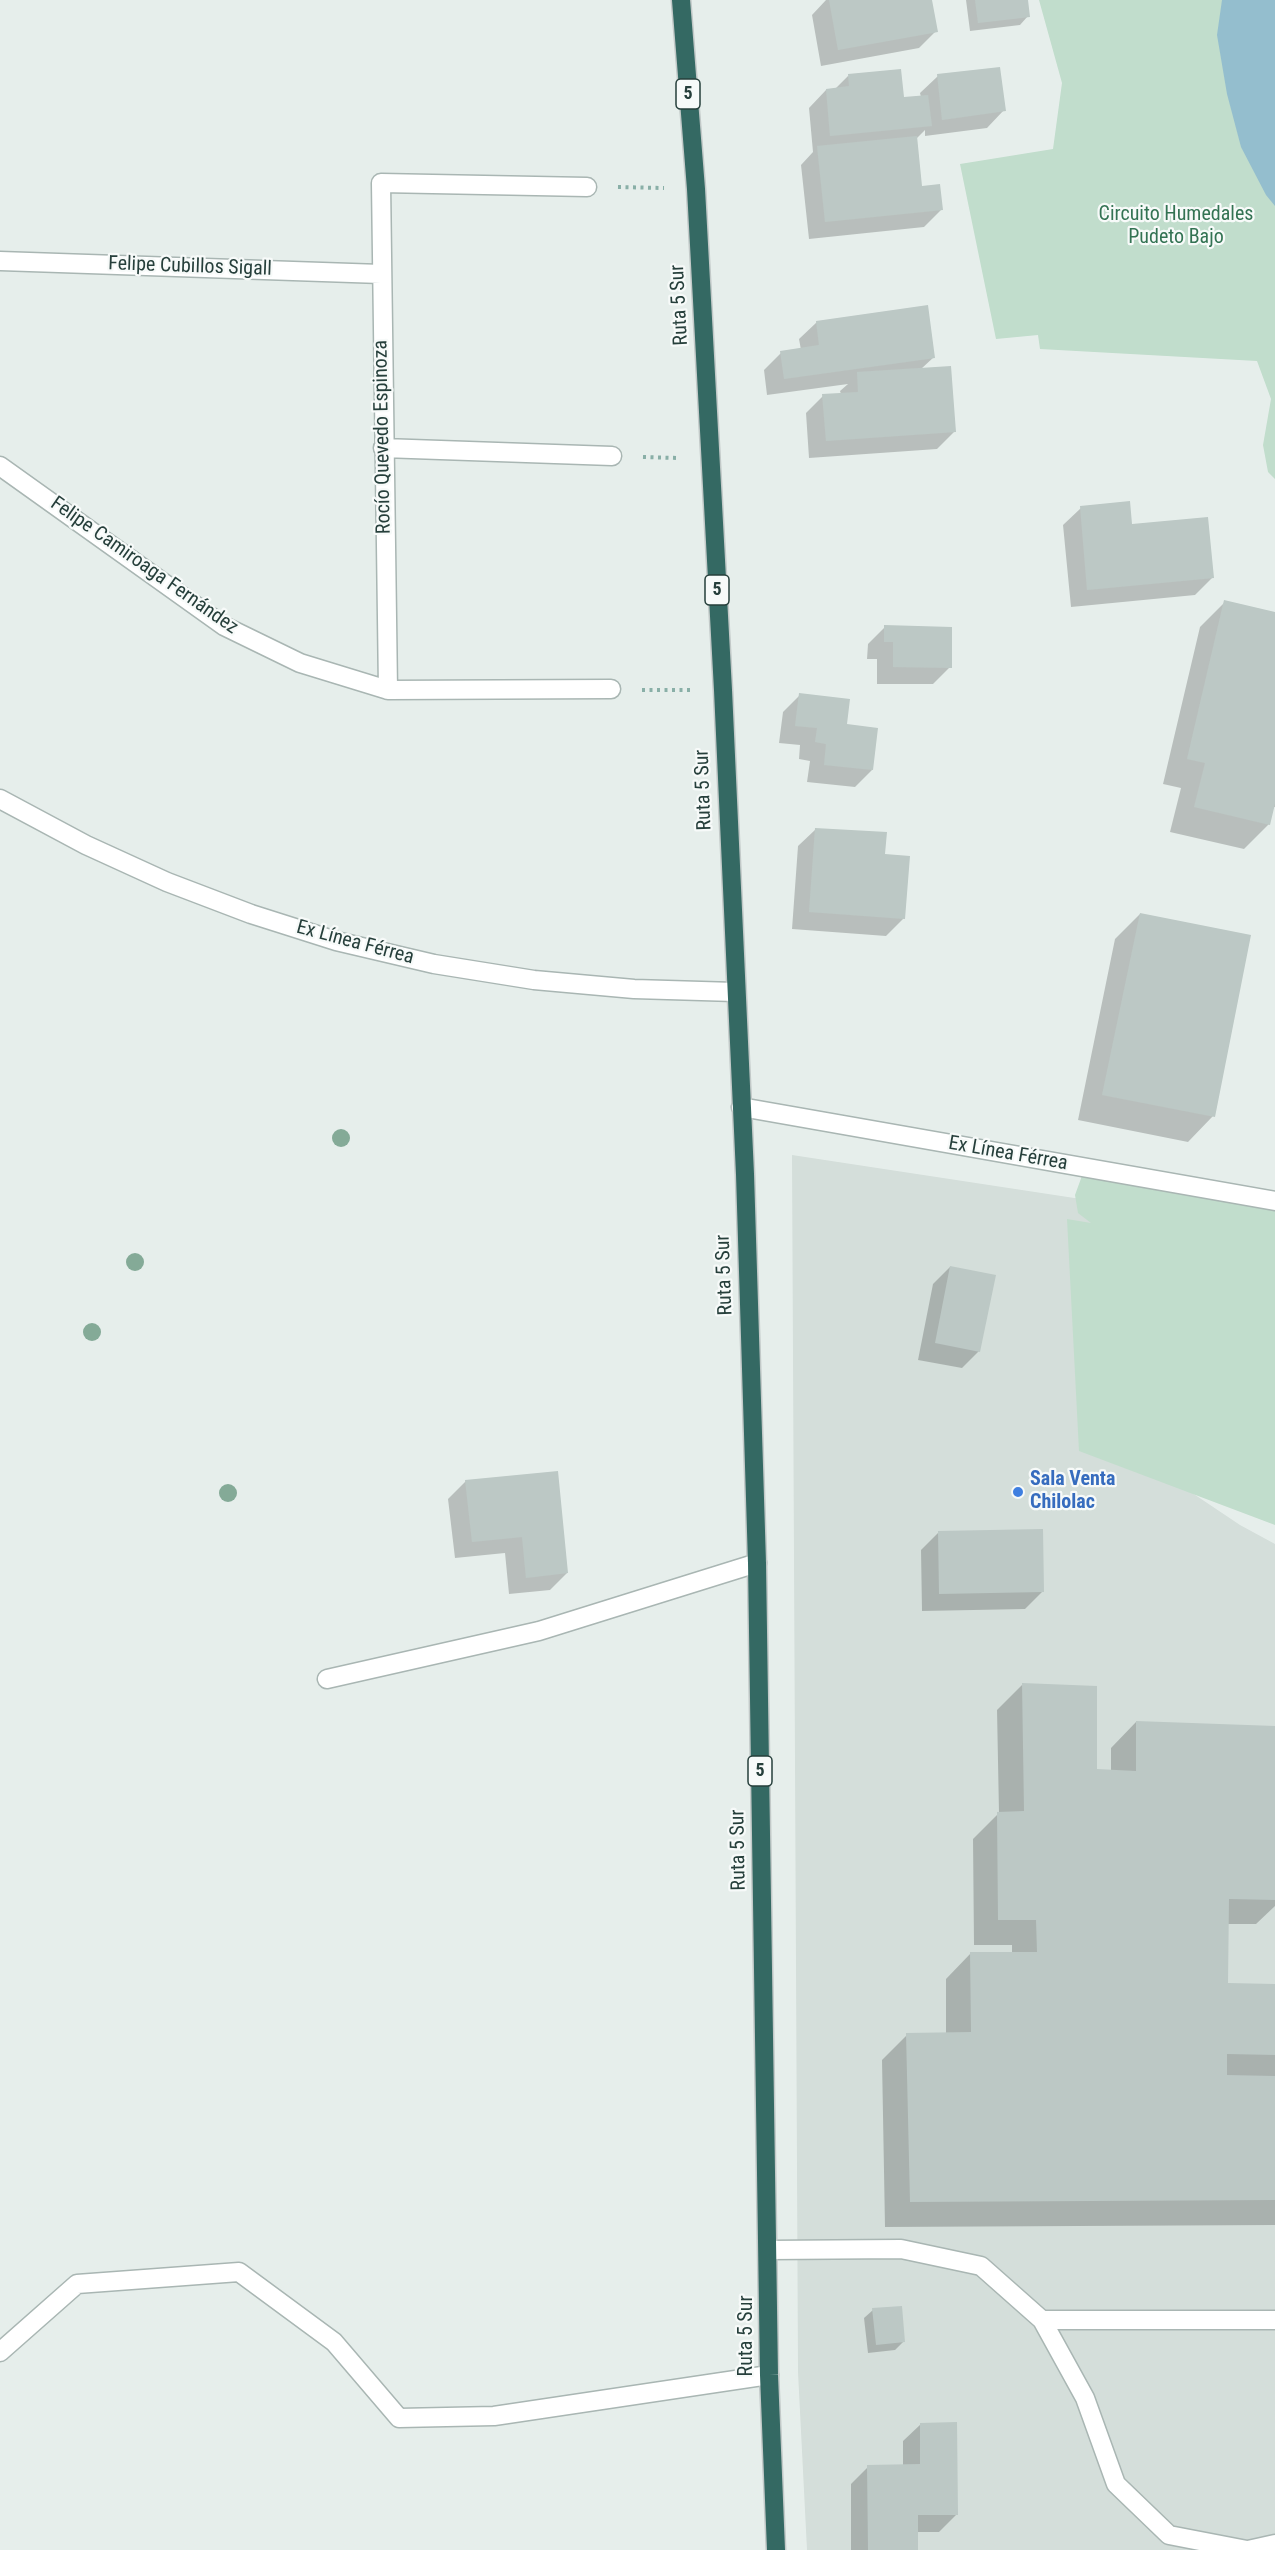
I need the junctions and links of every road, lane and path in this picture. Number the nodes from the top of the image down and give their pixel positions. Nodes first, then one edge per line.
1 (681, 0) edge
2 (587, 187) joint
3 (696, 189) junction
4 (0, 261) edge
5 (381, 274) junction
6 (383, 448) junction
7 (612, 456) joint
8 (711, 459) junction
9 (0, 466) edge
10 (611, 689) joint
11 (388, 690) junction
12 (723, 690) junction
13 (0, 799) edge
14 (735, 992) junction
15 (741, 1107) junction
16 (1275, 1201) edge
17 (757, 1563) junction
18 (327, 1679) dead end
19 (769, 2250) junction
20 (1042, 2320) junction
21 (1275, 2320) edge
22 (0, 2352) edge
23 (769, 2374) junction
24 (1275, 2544) edge
25 (776, 2550) edge
26 (1248, 2550) edge

1 - 3 highway, Ruta 5 Sur / 5
2 - 3 path
2 - 5 street, Rocío Quevedo Espinoza
3 - 8 highway, Ruta 5 Sur / 5
4 - 5 street, Felipe Cubillos Sigall
5 - 6 street, Rocío Quevedo Espinoza
6 - 7 street
6 - 11 street, Rocío Quevedo Espinoza
7 - 8 path
8 - 12 highway, Ruta 5 Sur / 5
9 - 11 street, Felipe Camiroaga Fernández
10 - 11 street, Felipe Camiroaga Fernández
10 - 12 path
12 - 14 highway, Ruta 5 Sur / 5
13 - 14 street, Ex Línea Férrea
14 - 15 highway, Ruta 5 Sur / 5
15 - 16 street, Ex Línea Férrea
15 - 17 highway, Ruta 5 Sur / 5
17 - 18 street
17 - 19 highway, Ruta 5 Sur / 5
19 - 20 street
19 - 23 highway, Ruta 5 Sur / 5
20 - 21 street
20 - 26 street
22 - 23 street
23 - 25 highway, Ruta 5 Sur / 5
24 - 26 street

